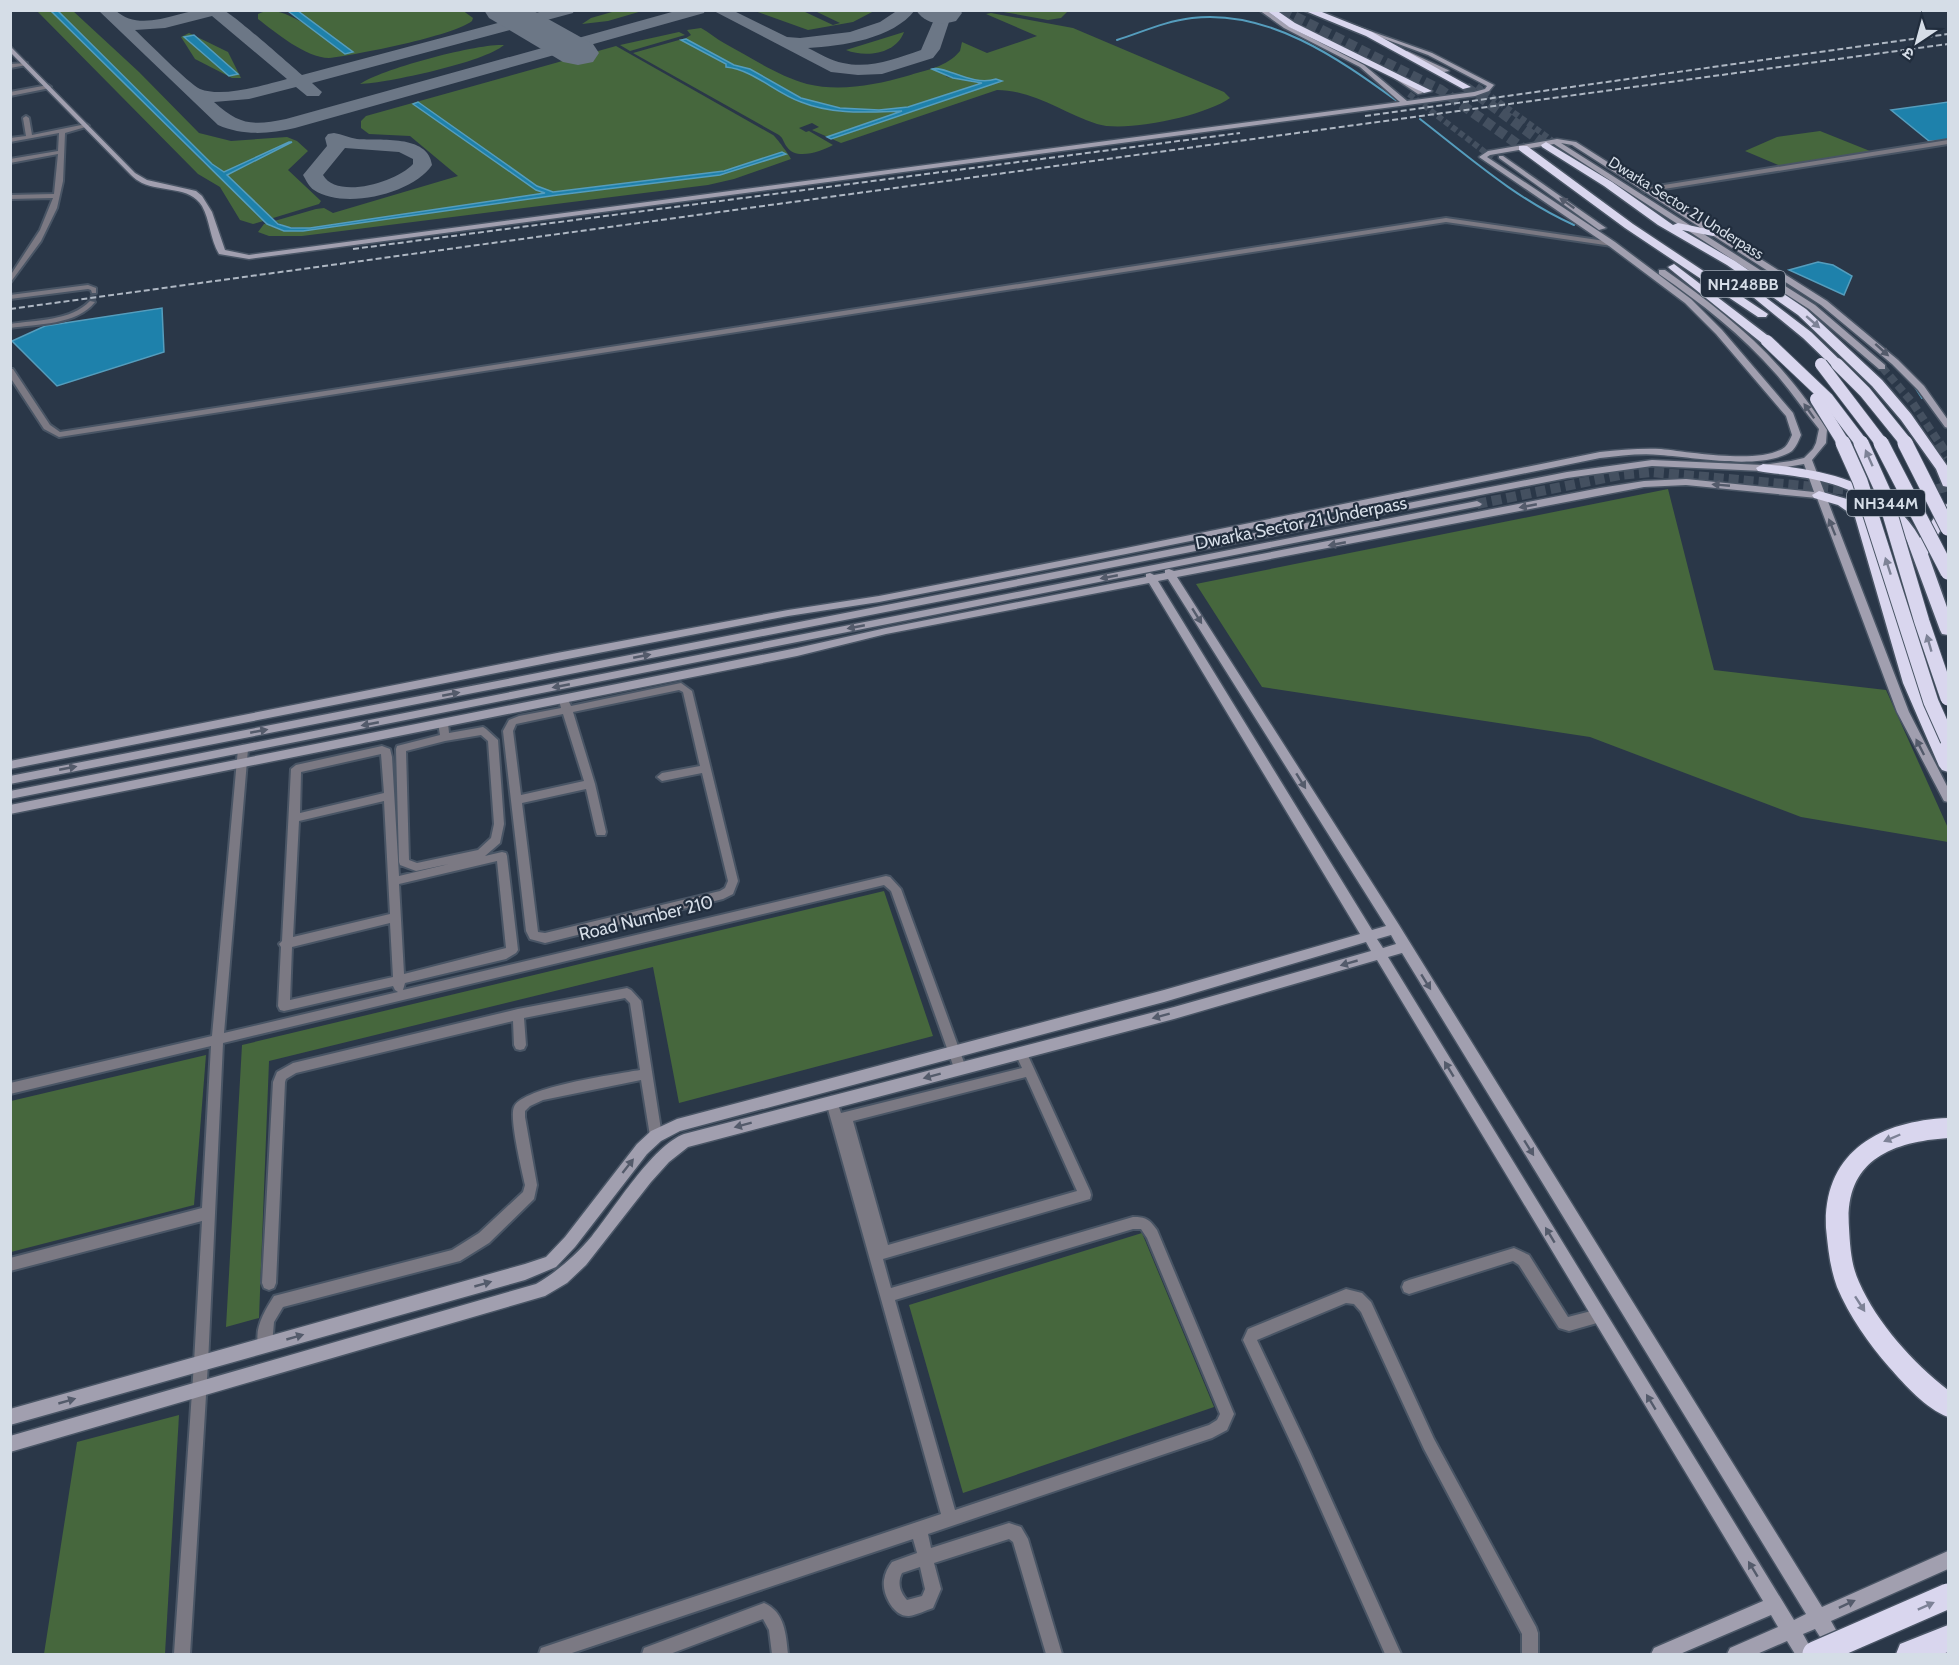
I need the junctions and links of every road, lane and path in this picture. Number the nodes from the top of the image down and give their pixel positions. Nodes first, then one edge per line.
1 (1261, 10) edge
2 (1270, 10) edge
3 (1307, 10) edge
4 (1313, 10) edge
5 (1341, 21) junction
6 (10, 48) edge
7 (1403, 51) junction
8 (26, 64) junction
9 (10, 66) edge
10 (1392, 75) junction
11 (10, 84) edge
12 (1478, 86) tunnel mouth
13 (48, 87) junction
14 (1466, 87) tunnel mouth
15 (1424, 92) tunnel mouth
16 (19, 93) junction
17 (10, 94) edge
18 (1409, 94) tunnel mouth
19 (1405, 103) junction
20 (26, 118) dead end
21 (86, 126) junction
22 (63, 131) junction
23 (28, 137) junction
24 (10, 140) edge
25 (1948, 142) edge
26 (1546, 145) junction
27 (60, 152) junction
28 (1519, 152) tunnel mouth
29 (1498, 158) tunnel mouth
30 (10, 161) edge
31 (1608, 183) junction
32 (1592, 184) junction
33 (1645, 190) junction
34 (57, 196) junction
35 (10, 197) edge
36 (1634, 222) junction
37 (1662, 223) junction
38 (1687, 228) junction
39 (1713, 233) junction
40 (1612, 239) junction
41 (22, 266) junction
42 (10, 267) edge
43 (10, 281) edge
44 (94, 292) dead end
45 (10, 297) edge
46 (92, 302) dead end
47 (10, 326) edge
48 (1794, 366) junction
49 (1882, 367) tunnel mouth
50 (10, 371) edge
51 (1948, 425) edge
52 (1810, 466) junction
53 (1763, 468) joint
54 (1485, 479) junction
55 (1948, 483) edge
56 (1482, 492) junction
57 (1819, 495) junction
58 (1477, 504) tunnel mouth
59 (1948, 508) edge
60 (1866, 515) junction
61 (1894, 516) junction
62 (1948, 528) edge
63 (1921, 554) junction
64 (1166, 566) junction
65 (1146, 570) junction
66 (1948, 572) edge
67 (1948, 630) edge
68 (1948, 698) edge
69 (565, 705) junction
70 (443, 723) junction
71 (445, 737) junction
72 (1948, 740) edge
73 (336, 744) junction
74 (243, 748) junction
75 (337, 759) junction
76 (242, 764) junction
77 (10, 765) edge
78 (1948, 766) edge
79 (706, 769) junction
80 (662, 777) dead end
81 (10, 780) edge
82 (590, 784) junction
83 (10, 795) edge
84 (389, 796) junction
85 (1948, 798) edge
86 (516, 800) junction
87 (10, 810) edge
88 (295, 818) junction
89 (601, 832) dead end
90 (394, 881) junction
91 (396, 917) junction
92 (1394, 929) junction
93 (1369, 937) junction
94 (285, 944) junction
95 (1405, 947) junction
96 (1379, 954) junction
97 (399, 980) junction
98 (399, 997) junction
99 (518, 1014) junction
100 (217, 1041) junction
101 (520, 1045) dead end
102 (954, 1052) junction
103 (1021, 1053) junction
104 (960, 1068) junction
105 (1029, 1071) junction
106 (646, 1074) junction
107 (10, 1089) edge
108 (832, 1102) junction
109 (1948, 1128) edge
110 (656, 1136) junction
111 (208, 1213) junction
112 (10, 1265) edge
113 (268, 1284) dead end
114 (1409, 1287) dead end
115 (887, 1296) junction
116 (1599, 1316) junction
117 (265, 1345) junction
118 (201, 1363) junction
119 (200, 1389) junction
120 (1948, 1405) edge
121 (10, 1417) edge
122 (10, 1444) edge
123 (950, 1519) junction
124 (919, 1529) junction
125 (1948, 1560) edge
126 (1948, 1596) edge
127 (1774, 1605) junction
128 (1818, 1617) junction
129 (1791, 1632) junction
130 (1948, 1639) edge
131 (182, 1654) edge
132 (547, 1654) edge
133 (650, 1654) edge
134 (780, 1654) edge
135 (1054, 1654) edge
136 (1393, 1654) edge
137 (1530, 1654) edge
138 (1660, 1654) edge
139 (1736, 1654) edge
140 (1805, 1654) edge
141 (1815, 1654) edge
142 (1840, 1654) edge
143 (1910, 1654) edge

1 - 19 street
2 - 10 highway
3 - 5 highway
4 - 5 street
5 - 7 highway
5 - 19 street
6 - 8 street
7 - 12 street
7 - 14 highway
8 - 9 street
8 - 13 street
10 - 15 highway
10 - 18 street
11 - 16 street
13 - 16 street
13 - 21 street
16 - 17 street
19 - 21 street
20 - 23 street
21 - 22 street
22 - 23 street
22 - 27 street
23 - 24 street
25 - 33 street
26 - 31 highway
26 - 32 highway, NH248BB
26 - 38 street, Dwarka Sector 21 Underpass
27 - 30 street
27 - 34 street
28 - 36 highway, NH248BB
40 -> 29 street
31 - 32 highway
31 - 37 highway
32 - 36 highway, NH248BB
33 - 39 street
33 - 40 street
34 - 35 street
34 - 41 street
36 - 37 highway
36 - 48 highway, NH344M, bridge
36 - 62 highway, NH248BB, bridge
36 - 66 highway, NH248BB, bridge
37 - 38 highway
37 -> 55 highway
38 - 39 highway
38 - 49 street, Dwarka Sector 21 Underpass
39 -> 51 street
40 - 50 street
52 -> 40 street
40 - 54 street
41 - 42 street
41 - 43 street
44 - 45 street
46 - 47 street
48 - 60 highway, bridge
61 -> 48 highway, NH344M, bridge
52 - 53 highway
52 - 57 street
52 - 61 highway
53 - 56 street
54 - 56 street
54 - 77 street
56 - 64 street
57 - 60 highway
57 -> 64 street
85 -> 57 street
58 - 64 street, Dwarka Sector 21 Underpass
59 - 63 highway
60 - 61 highway
72 -> 60 highway, bridge
60 - 78 highway
61 - 63 highway
68 -> 61 highway, NH344M, bridge
63 - 67 highway
64 - 65 street
64 - 65 street
64 -> 92 street
65 - 69 street
65 -> 74 street
81 -> 65 street
65 - 93 street
69 - 70 street
69 - 79 street
69 - 82 street
69 - 86 street
70 - 71 street
70 - 73 street
71 - 71 street
73 - 75 street
73 - 76 street
74 - 76 street
74 - 83 street
75 - 84 street
75 - 88 street
76 - 87 street
76 - 100 street
79 - 80 street
79 - 86 street
82 - 86 street
82 - 89 street
84 - 88 street
84 - 90 street
88 - 94 street
90 - 91 street
90 - 97 street
91 - 94 street
91 - 97 street
92 - 93 street
92 - 95 street
93 - 96 street
93 - 102 street
94 - 97 street
95 - 96 street
95 -> 128 street
96 -> 103 street
116 -> 96 street
97 - 98 street
98 - 100 street, Road Number 210
98 - 102 street, Road Number 210
99 - 101 street
99 - 106 street
99 - 113 street
100 - 107 street, Road Number 210
100 - 111 street
102 - 104 street, Road Number 210
102 - 110 street
103 - 104 street
103 - 105 street
104 -> 108 street
105 - 105 street
106 - 110 street
106 - 117 street
108 - 115 street
108 -> 119 street
109 -> 120 highway
117 -> 110 street
111 - 112 street
111 - 118 street
114 - 116 street
115 - 123 street
115 - 123 street
127 -> 116 street
117 - 118 street
118 - 119 street
121 -> 118 street
119 - 122 street
119 - 131 street
123 - 124 street
124 - 132 street
124 - 135 street
128 -> 125 street
141 -> 126 highway, bridge
127 - 129 street
127 - 138 street
128 - 129 street
128 - 142 street
129 - 139 street
129 - 140 street
130 - 143 highway
133 - 134 street
136 - 137 street

